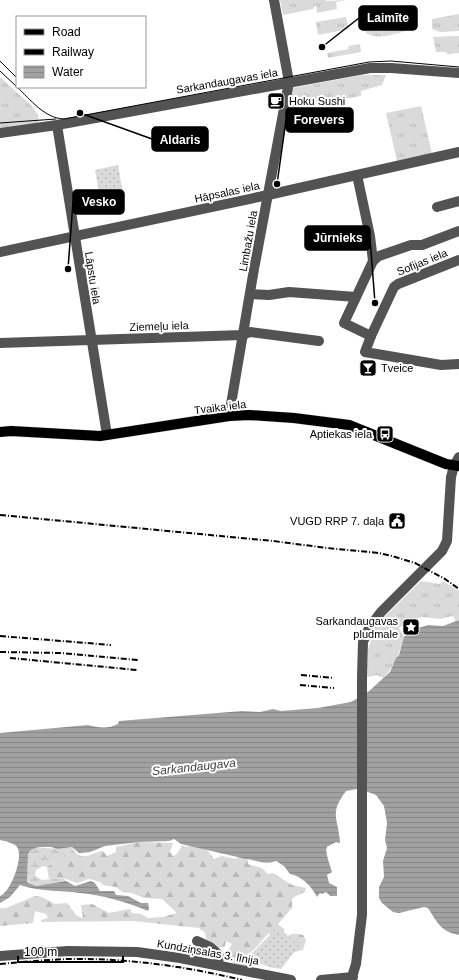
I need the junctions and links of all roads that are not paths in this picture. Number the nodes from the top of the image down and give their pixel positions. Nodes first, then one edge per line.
1 (274, 0) edge
2 (459, 73) edge
3 (289, 82) junction
4 (56, 125) junction
5 (0, 133) edge
6 (459, 152) edge
7 (357, 175) junction
8 (268, 195) junction
9 (459, 201) edge
10 (437, 207) dead end
11 (459, 231) edge
12 (74, 237) junction
13 (0, 252) edge
14 (459, 260) edge
15 (373, 261) junction
16 (250, 294) junction
17 (356, 297) junction
18 (243, 335) junction
19 (371, 336) junction
20 (91, 340) junction
21 (319, 341) dead end
22 (0, 343) edge
23 (459, 364) edge
24 (229, 416) junction
25 (0, 432) edge
26 (107, 436) junction
27 (458, 463) edge
28 (198, 941) dead end
29 (0, 956) edge
30 (218, 965) junction
31 (353, 979) edge
32 (291, 980) edge
33 (321, 980) edge

1 - 3 street, Limbažu iela
2 - 3 street, Sarkandaugavas iela
3 - 4 street, Sarkandaugavas iela
3 - 8 street, Limbažu iela
4 - 5 street, Sarkandaugavas iela
4 - 12 street, Lāpstu iela
6 - 7 street, Hāpsalas iela
7 - 8 street, Hāpsalas iela
7 - 15 street
8 - 12 street, Hāpsalas iela
8 - 16 street, Limbažu iela
9 - 10 street
11 - 15 street
12 - 13 street, Hāpsalas iela
12 - 20 street, Lāpstu iela
14 - 19 street, Sofijas iela
15 - 17 street
16 - 17 street
16 - 18 street, Limbažu iela
17 - 19 street
18 - 20 street, Ziemeļu iela
18 - 21 street, Ziemeļu iela
18 - 24 street, Limbažu iela
19 - 23 street, Sofijas iela
20 - 22 street, Ziemeļu iela
20 - 26 street, Lāpstu iela
24 - 26 main road, Tvaika iela
24 - 27 main road, Tvaika iela
25 - 26 main road, Tvaika iela
27 - 31 street
28 - 30 street
29 - 30 street, Kundziņsalas 3. līnija
30 - 32 street, Kundziņsalas 3. līnija
31 - 33 street

